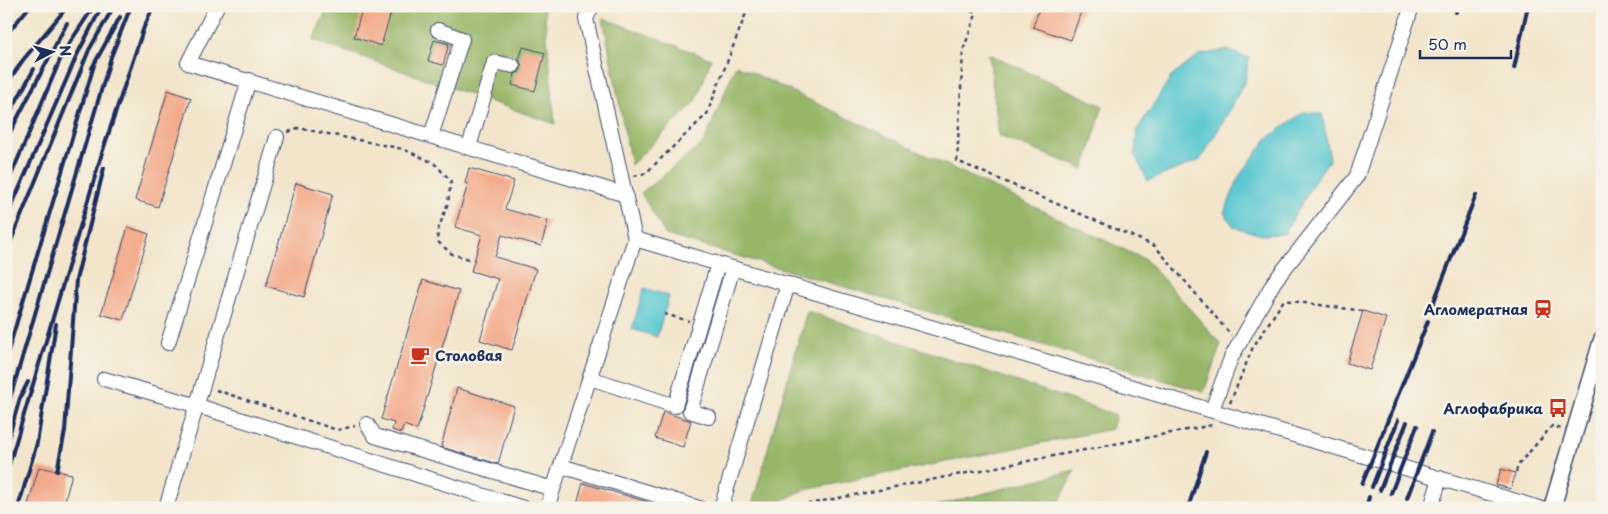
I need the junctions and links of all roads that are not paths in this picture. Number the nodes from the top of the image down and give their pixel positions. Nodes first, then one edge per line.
1 (217, 6) edge
2 (592, 6) edge
3 (1412, 6) edge
4 (438, 30) dead end
5 (514, 66) dead end
6 (249, 80) junction
7 (431, 136) junction
8 (277, 137) road end
9 (469, 147) junction
10 (626, 195) junction
11 (635, 239) junction
12 (718, 264) junction
13 (733, 268) junction
14 (788, 284) junction
15 (1602, 340) edge
16 (168, 343) dead end
17 (590, 378) junction
18 (104, 379) dead end
19 (198, 406) junction
20 (1212, 410) junction
21 (709, 417) dead end
22 (366, 424) road end
23 (561, 466) junction
24 (1440, 478) junction
25 (553, 490) junction
26 (166, 508) edge
27 (523, 508) edge
28 (547, 508) edge
29 (699, 508) edge
30 (721, 508) edge
31 (1431, 508) edge
32 (1539, 508) edge
33 (1552, 508) edge

1 - 6 street
2 - 10 street
3 - 20 street
4 - 7 street
5 - 9 street
6 - 7 street
6 - 16 street
7 - 9 street
8 - 19 street
9 - 10 street
10 - 11 street
11 - 12 street
11 - 17 street
12 - 13 street
12 - 17 street
13 - 14 street
13 - 21 street
14 - 20 street
14 - 30 street
15 - 33 main road
17 - 23 street
18 - 19 street
19 - 26 street
19 - 27 street
20 - 24 street
22 - 25 street
23 - 25 street
23 - 29 street
24 - 31 street
24 - 32 street
25 - 28 street

